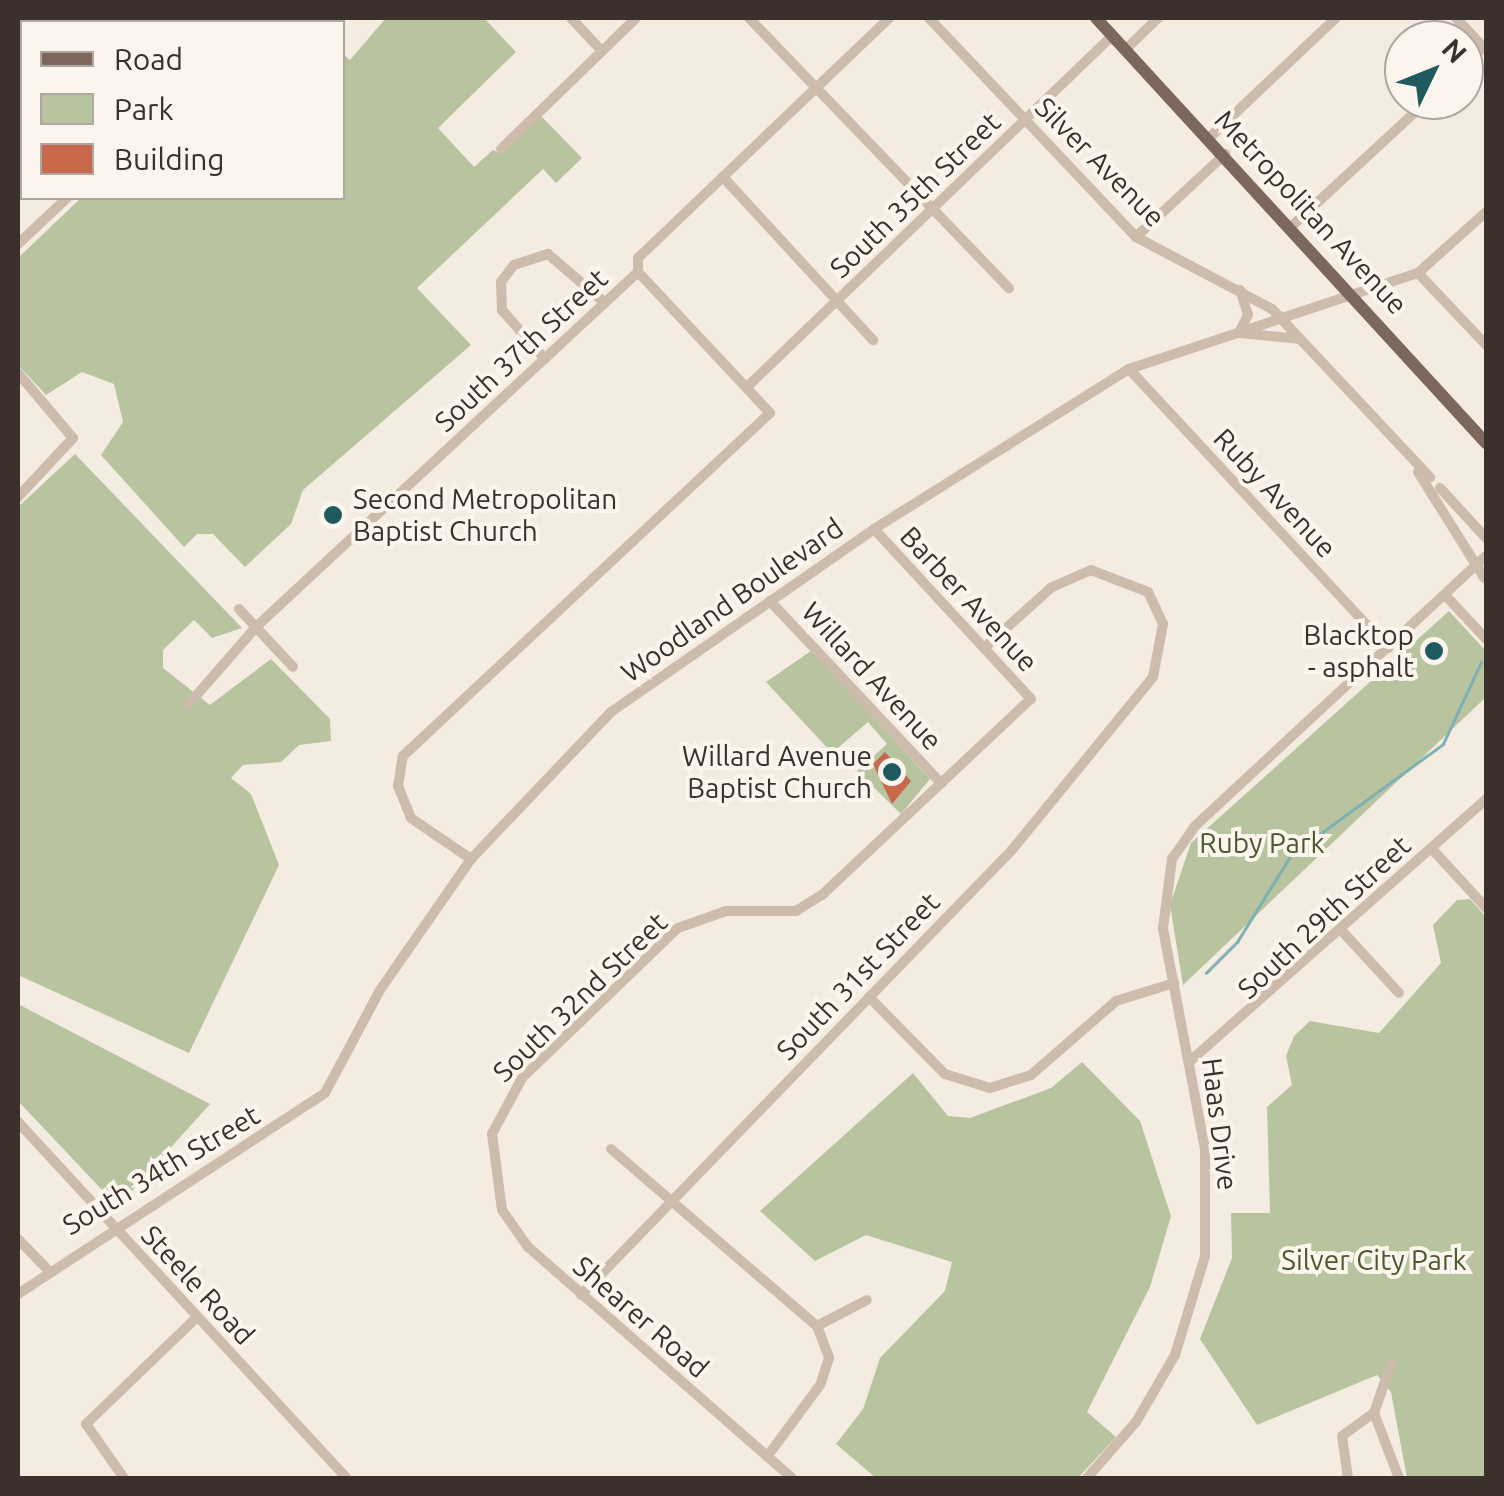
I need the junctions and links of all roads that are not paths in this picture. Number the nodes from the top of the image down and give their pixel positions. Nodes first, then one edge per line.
1 (571, 18) edge
2 (636, 18) edge
3 (749, 18) edge
4 (888, 18) edge
5 (929, 18) edge
6 (1096, 18) edge
7 (1158, 18) edge
8 (1336, 18) edge
9 (1456, 18) edge
10 (1113, 35) junction
11 (1486, 47) edge
12 (1126, 49) junction
13 (602, 51) junction
14 (816, 88) junction
15 (1026, 119) junction
16 (1406, 120) edge
17 (1210, 137) junction
18 (501, 149) dead end
19 (1225, 154) junction
20 (722, 177) junction
21 (65, 200) edge
22 (932, 209) junction
23 (1486, 212) edge
24 (1292, 226) junction
25 (1136, 237) junction
26 (18, 244) edge
27 (638, 272) junction
28 (1418, 273) junction
29 (1238, 286) junction
30 (1009, 288) dead end
31 (1356, 296) junction
32 (839, 299) junction
33 (605, 303) junction
34 (1283, 319) junction
35 (1239, 333) junction
36 (873, 340) dead end
37 (1301, 340) junction
38 (1486, 344) edge
39 (544, 359) junction
40 (1129, 369) junction
41 (18, 372) edge
42 (748, 386) junction
43 (1486, 443) edge
44 (1409, 458) junction
45 (1430, 477) dead end
46 (1440, 488) dead end
47 (18, 497) edge
48 (874, 529) junction
49 (1486, 538) edge
50 (1486, 556) edge
51 (1485, 579) edge
52 (1446, 595) junction
53 (770, 601) junction
54 (239, 609) dead end
55 (256, 626) junction
56 (1486, 639) edge
57 (984, 648) junction
58 (1388, 648) junction
59 (293, 667) dead end
60 (1031, 699) joint
61 (188, 706) dead end
62 (940, 783) junction
63 (1486, 799) edge
64 (1432, 850) junction
65 (471, 858) junction
66 (1486, 908) edge
67 (1342, 931) junction
68 (1174, 983) junction
69 (1399, 993) dead end
70 (869, 997) junction
71 (1190, 1062) junction
72 (18, 1122) edge
73 (282, 1123) joint
74 (611, 1149) dead end
75 (491, 1168) joint
76 (672, 1201) junction
77 (112, 1225) junction
78 (18, 1239) edge
79 (46, 1268) junction
80 (18, 1294) edge
81 (581, 1295) junction
82 (867, 1300) dead end
83 (197, 1317) junction
84 (818, 1326) junction
85 (1391, 1364) dead end
86 (1374, 1413) junction
87 (767, 1457) junction
88 (124, 1478) edge
89 (346, 1478) edge
90 (792, 1478) edge
91 (1087, 1478) edge
92 (1348, 1478) edge
93 (1399, 1478) edge

1 - 13 street
2 - 13 street
3 - 14 street
4 - 14 street, South 37th Street
5 - 15 street, Silver Avenue
6 - 10 main road, Metropolitan Avenue
7 - 12 street
8 - 17 street
9 - 11 street
10 - 12 main road, Metropolitan Avenue
10 - 15 street, South 35th Street
12 - 17 main road, Metropolitan Avenue
13 - 18 street
14 - 20 street, South 37th Street
14 - 22 street
15 - 22 street, South 35th Street
15 - 25 street, Silver Avenue
16 - 24 street
17 - 19 main road, Metropolitan Avenue
19 - 24 main road, Metropolitan Avenue
19 - 25 street
20 - 27 street, South 37th Street
20 - 32 street
21 - 26 street
22 - 30 street
22 - 32 street, South 35th Street
23 - 28 street
24 - 31 main road, Metropolitan Avenue
25 - 29 street, Silver Avenue
27 - 33 street, South 37th Street
27 - 42 street
28 - 31 street
28 - 38 street
29 - 34 street, Silver Avenue
29 - 35 street
31 - 34 street, Woodland Boulevard
31 - 43 main road, Metropolitan Avenue
32 - 36 street
32 - 42 street, South 35th Street
33 - 39 street, South 37th Street
33 - 39 street
34 - 35 street, Woodland Boulevard
34 - 37 street, Silver Avenue
35 - 37 street
35 - 40 street, Woodland Boulevard
37 - 44 street, Silver Avenue
39 - 55 street, South 37th Street
40 - 48 street, Woodland Boulevard
40 - 58 street, Ruby Avenue
41 - 47 street
42 - 65 street
44 - 45 street, Silver Avenue
44 - 51 street, bridge
46 - 49 street
48 - 53 street, Woodland Boulevard
48 - 57 street, Barber Avenue
50 - 52 street, Haas Drive
52 - 56 street
52 - 58 street, Haas Drive
53 - 62 street, Willard Avenue
53 - 65 street, Woodland Boulevard
54 - 55 street
55 - 59 street
55 - 61 street, South 37th Street
57 - 60 street, Barber Avenue
57 - 70 street, South 31st Street
58 - 68 street, Haas Drive
60 - 62 street, South 32nd Street
62 - 75 street, South 32nd Street
63 - 64 street, South 29th Street
64 - 66 street
64 - 67 street, South 29th Street
65 - 73 street, Woodland Boulevard
67 - 69 street
67 - 71 street, South 29th Street
68 - 70 street
68 - 71 street, Haas Drive
70 - 76 street, South 31st Street
71 - 91 street, Haas Drive
72 - 77 street, Steele Road
73 - 77 street, South 34th Street
74 - 76 street
75 - 81 street, Shearer Road
76 - 81 street, South 31st Street
76 - 84 street
77 - 79 street, South 34th Street
77 - 83 street, Steele Road
78 - 79 street
79 - 80 street, South 34th Street
81 - 87 street, Shearer Road
82 - 84 street
83 - 88 street
83 - 89 street, Steele Road
84 - 87 street
85 - 86 street
86 - 92 street
86 - 93 street
87 - 90 street, Shearer Road

